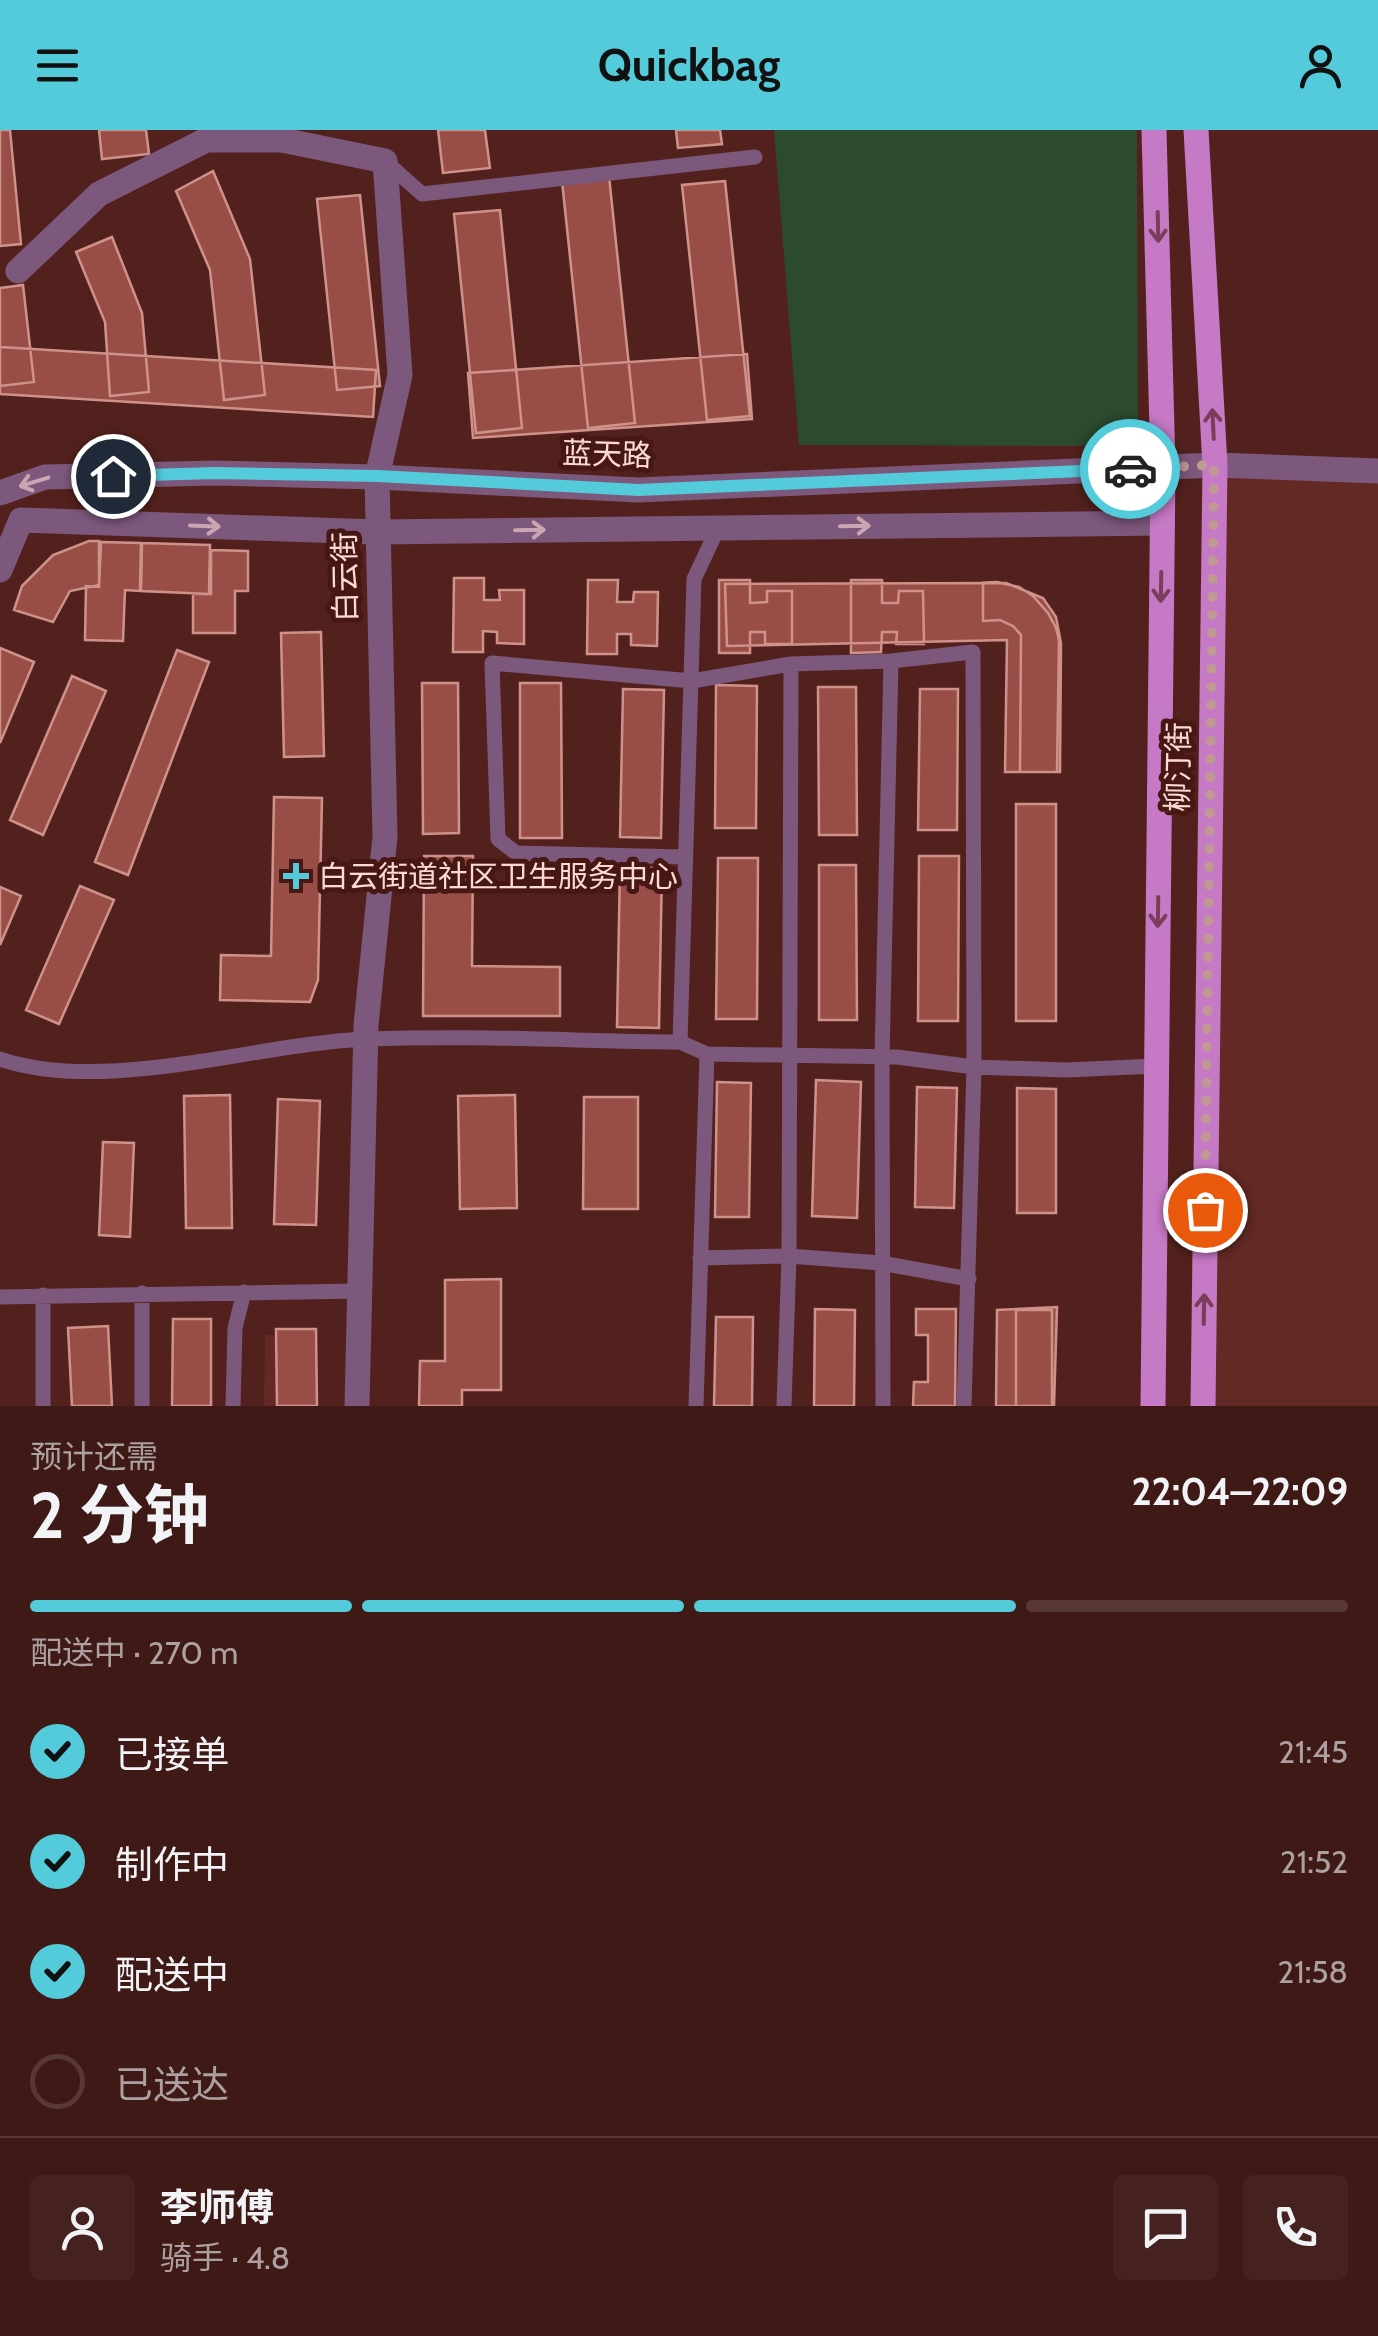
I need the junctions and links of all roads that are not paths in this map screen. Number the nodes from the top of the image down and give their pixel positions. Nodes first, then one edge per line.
1 (1154, 130) edge
2 (1196, 130) edge
3 (755, 157) dead end
4 (386, 161) junction
5 (18, 271) dead end
6 (1214, 465) junction
7 (1162, 467) junction
8 (1378, 472) edge
9 (378, 476) junction
10 (0, 494) edge
11 (1162, 522) junction
12 (718, 528) junction
13 (376, 532) junction
14 (0, 570) edge
15 (891, 661) junction
16 (791, 664) junction
17 (692, 682) junction
18 (684, 857) junction
19 (366, 1039) junction
20 (680, 1042) junction
21 (706, 1054) junction
22 (787, 1056) junction
23 (882, 1057) junction
24 (0, 1059) edge
25 (974, 1066) junction
26 (1156, 1066) junction
27 (788, 1256) junction
28 (700, 1258) junction
29 (881, 1263) junction
30 (968, 1279) junction
31 (360, 1291) junction
32 (244, 1292) junction
33 (142, 1293) junction
34 (43, 1295) junction
35 (0, 1297) edge
36 (43, 1406) edge
37 (142, 1406) edge
38 (234, 1406) edge
39 (358, 1406) edge
40 (696, 1406) edge
41 (784, 1406) edge
42 (883, 1406) edge
43 (964, 1406) edge
44 (1153, 1406) edge
45 (1203, 1406) edge

1 -> 7 main road, 柳汀街
6 -> 2 main road, 柳汀街
3 - 4 lane
4 - 5 street
4 - 9 street, 白云街
6 - 7 street, 蓝天路
6 - 8 street, 蓝天路
45 -> 6 main road, 柳汀街
7 - 9 street, 蓝天路
7 - 11 main road, 柳汀街
9 -> 10 street, 蓝天路
9 - 13 street, 白云街
12 -> 11 street
11 -> 26 main road, 柳汀街
13 -> 12 street
12 - 17 lane
14 -> 13 street
13 - 19 street, 白云街
15 - 16 lane
15 - 23 lane
15 - 25 lane
16 - 17 lane
16 - 22 lane
17 - 18 lane
17 - 18 lane
18 - 20 lane
19 - 20 lane
19 - 24 lane
19 - 31 street, 白云街
20 - 21 lane
21 - 22 lane
21 - 28 lane
22 - 23 lane
22 - 27 lane
23 - 25 lane
23 - 29 lane
25 - 26 lane
25 - 30 lane
26 - 44 main road, 柳汀街
27 - 28 lane
27 - 29 lane
27 - 41 lane
28 - 40 lane
29 - 30 lane
29 - 42 lane
30 - 43 lane
31 - 32 lane
31 - 39 street, 白云街
32 - 33 lane
32 - 38 lane
33 - 34 lane
33 - 37 lane
34 - 35 lane
34 - 36 lane

